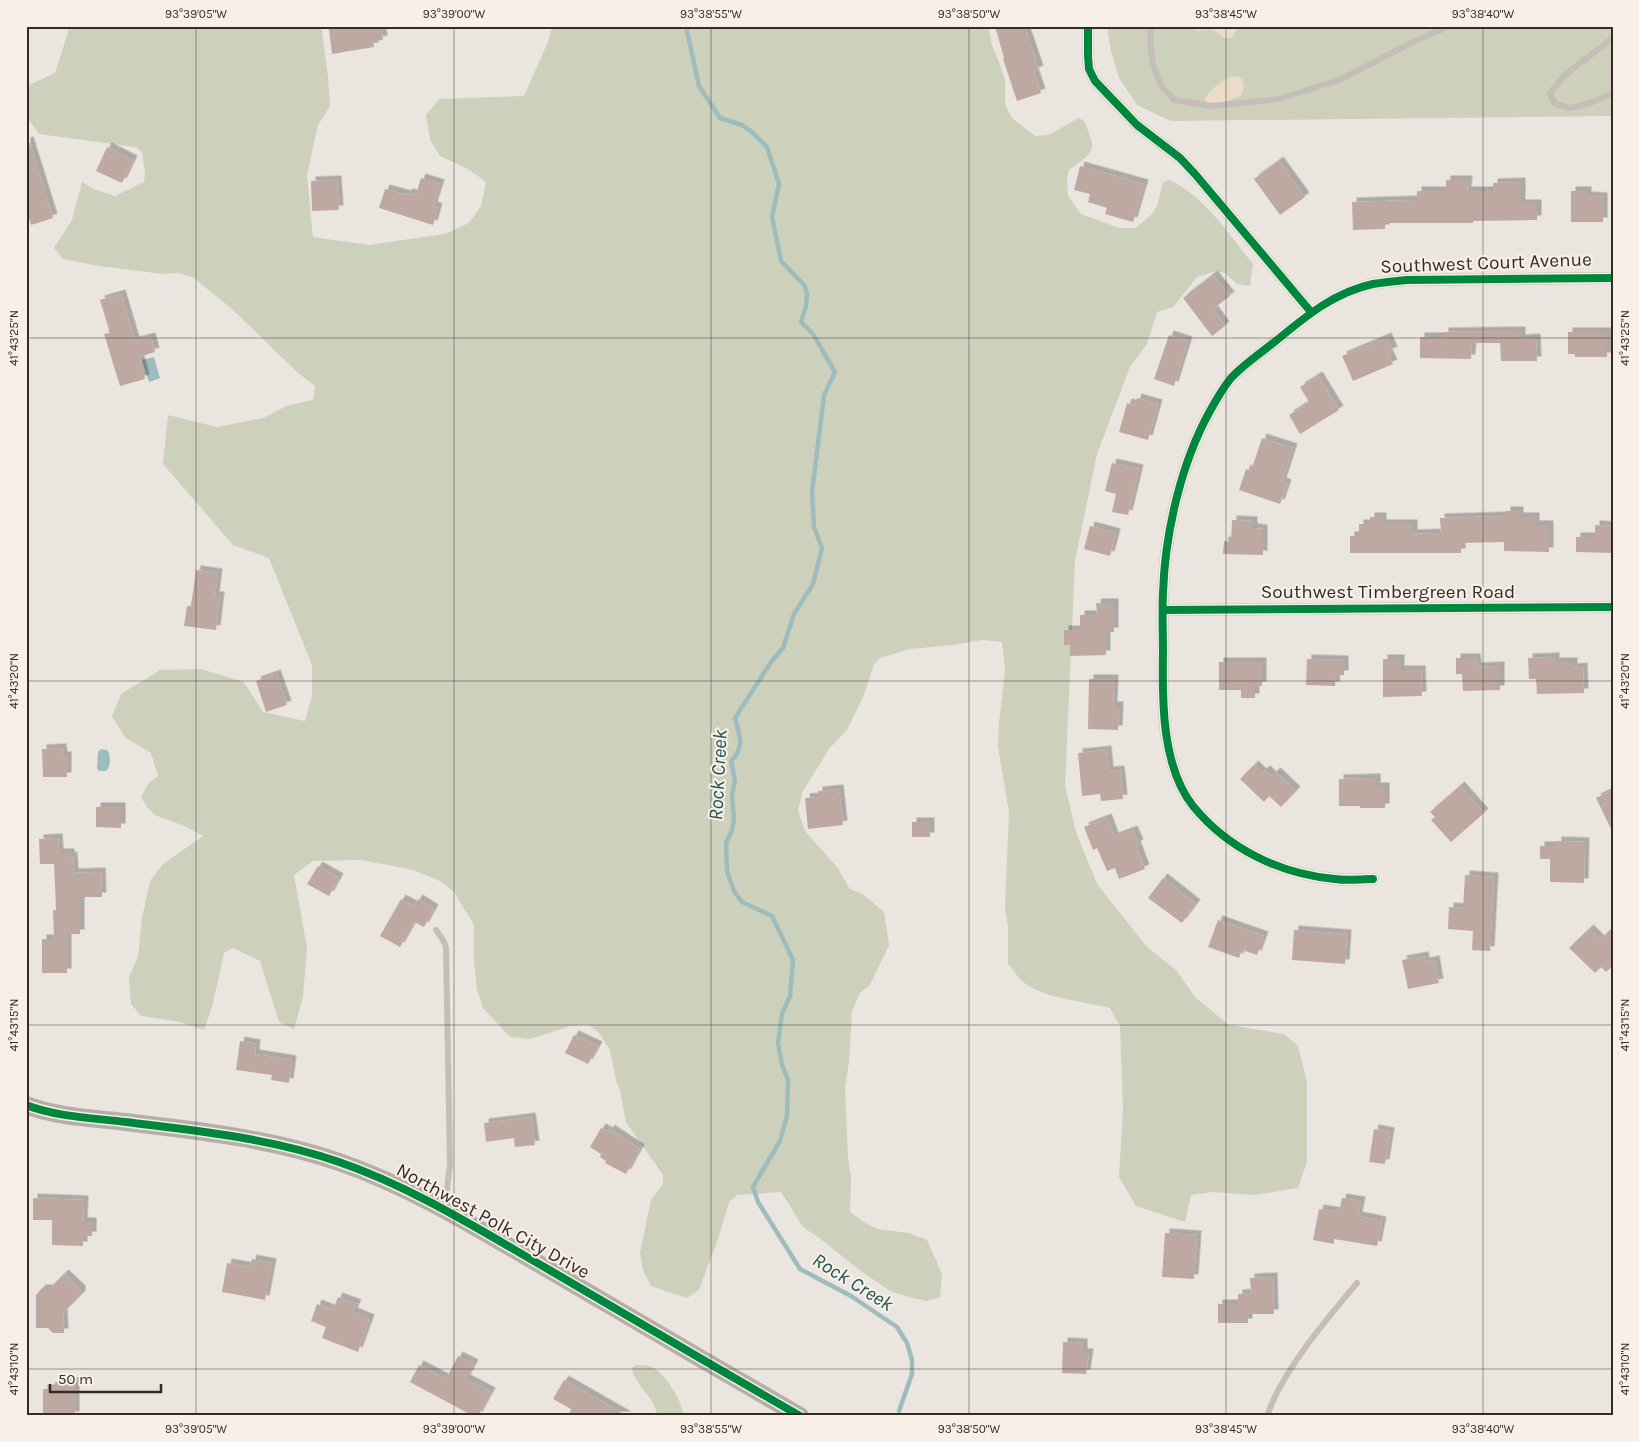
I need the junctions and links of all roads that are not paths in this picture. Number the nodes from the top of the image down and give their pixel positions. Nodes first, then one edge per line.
1 (1088, 26) edge
2 (1151, 26) edge
3 (1450, 26) edge
4 (1613, 38) edge
5 (1613, 93) edge
6 (1613, 278) edge
7 (1311, 312) junction
8 (1613, 607) edge
9 (1163, 610) junction
10 (1373, 880) dead end
11 (436, 930) dead end
12 (26, 1105) edge
13 (444, 1210) junction
14 (1357, 1283) dead end
15 (800, 1416) edge
16 (1267, 1416) edge

1 - 7 street
2 - 3 lane
4 - 5 lane
6 - 7 street, Southwest Court Avenue
7 - 9 street, Southwest Court Avenue
8 - 9 street, Southwest Timbergreen Road
9 - 10 street, Southwest Court Avenue
11 - 13 lane
12 - 13 street, Northwest Polk City Drive
13 - 15 street, Northwest Polk City Drive
14 - 16 lane

